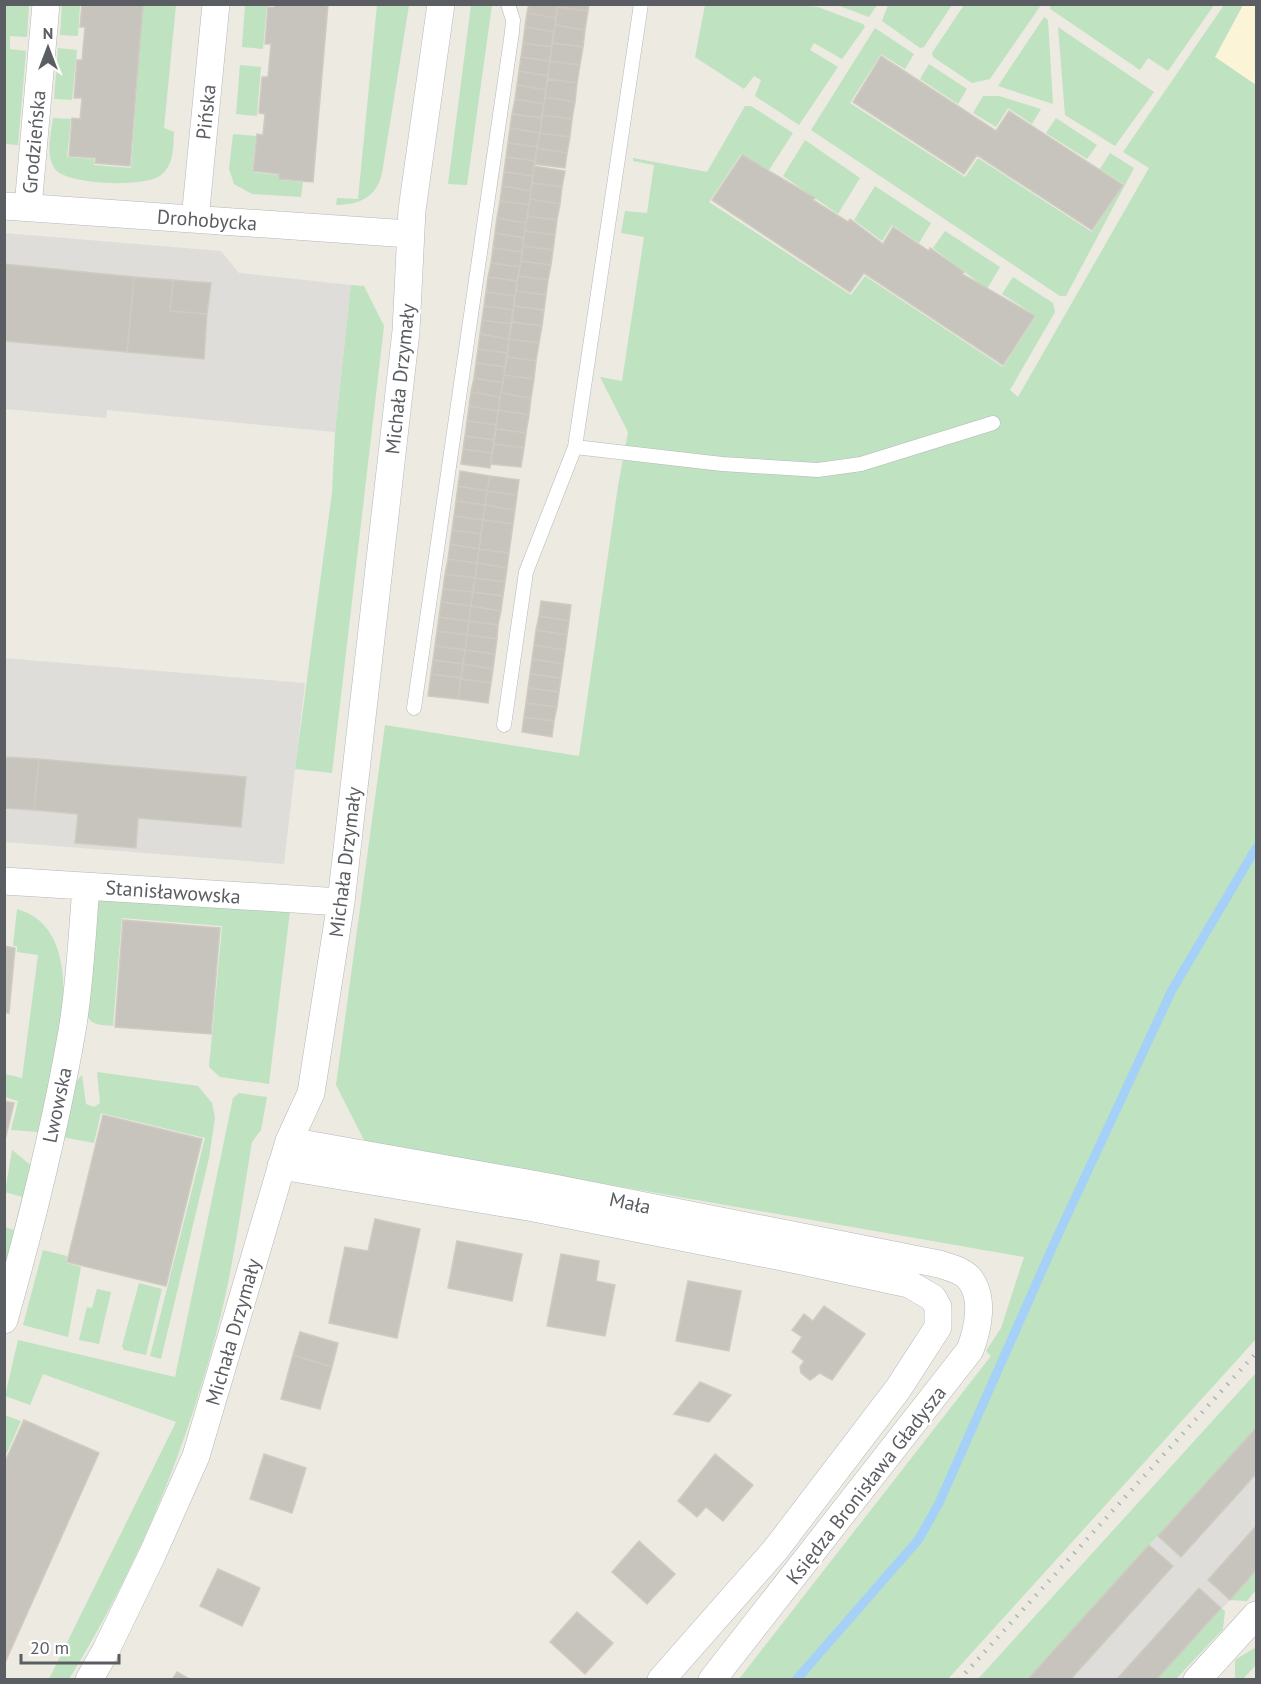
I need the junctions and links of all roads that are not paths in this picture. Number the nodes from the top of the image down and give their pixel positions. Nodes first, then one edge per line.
1 (46, 4) edge
2 (216, 4) edge
3 (441, 4) edge
4 (508, 4) edge
5 (641, 4) edge
6 (16, 207) edge
7 (195, 219) junction
8 (409, 234) junction
9 (993, 423) dead end
10 (575, 447) junction
11 (414, 708) dead end
12 (504, 725) dead end
13 (4, 881) edge
14 (86, 886) junction
15 (341, 902) junction
16 (285, 1153) junction
17 (968, 1276) joint
18 (924, 1292) joint
19 (4, 1320) edge
20 (1257, 1615) edge
21 (89, 1680) edge
22 (661, 1680) edge
23 (712, 1680) edge
24 (1197, 1680) edge

1 - 6 street, Grodzieńska
2 - 7 street, Pińska
3 - 8 street, Michała Drzymały
4 - 11 lane
5 - 10 lane
6 - 7 street, Drohobycka
7 - 8 street, Drohobycka
8 - 15 street, Michała Drzymały
9 - 10 lane
10 - 12 lane
13 - 14 street, Stanisławowska
14 - 15 street, Stanisławowska
14 - 19 street, Lwowska
15 - 16 street, Michała Drzymały
16 - 17 street, Mała
16 - 18 street, Mała
16 - 21 street, Michała Drzymały
17 - 23 street, Księdza Bronisława Gładysza
18 - 22 street, Księdza Bronisława Gładysza
20 - 24 street

